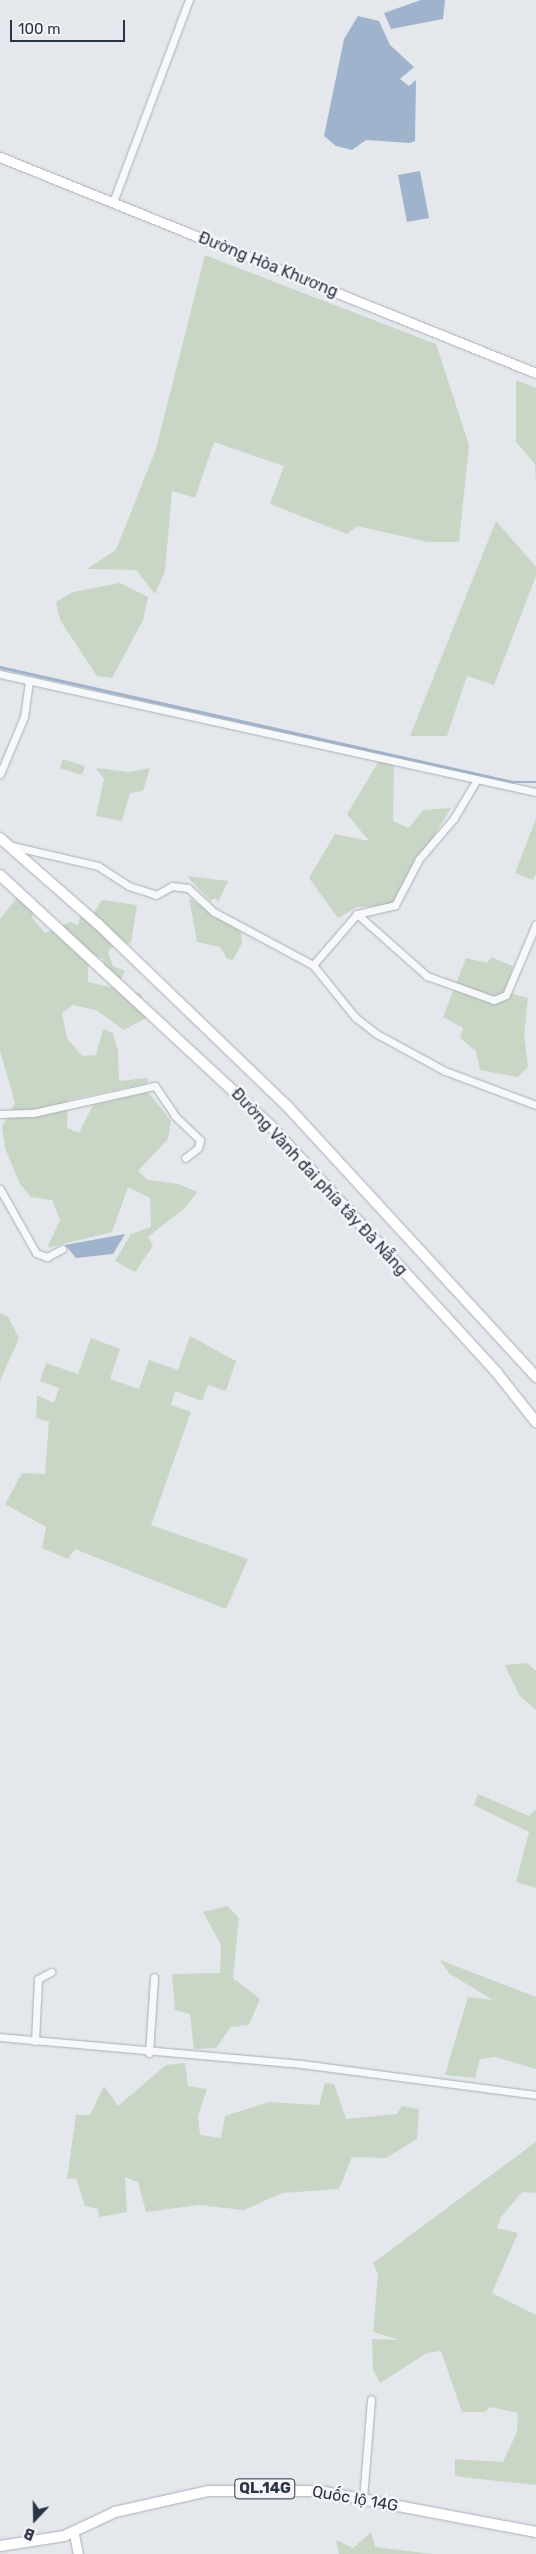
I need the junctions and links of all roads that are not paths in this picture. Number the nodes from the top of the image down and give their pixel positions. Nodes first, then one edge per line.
1 (188, 0) edge
2 (0, 157) edge
3 (113, 202) junction
4 (536, 373) edge
5 (0, 674) edge
6 (29, 680) junction
7 (0, 774) edge
8 (476, 781) junction
9 (536, 792) edge
10 (0, 838) edge
11 (9, 846) junction
12 (0, 875) edge
13 (357, 914) junction
14 (536, 924) edge
15 (313, 965) junction
16 (536, 1105) edge
17 (0, 1114) edge
18 (184, 1158) dead end
19 (0, 1189) edge
20 (62, 1249) dead end
21 (536, 1378) edge
22 (536, 1422) edge
23 (51, 1972) dead end
24 (154, 1978) dead end
25 (0, 2037) edge
26 (35, 2041) junction
27 (149, 2053) junction
28 (536, 2095) edge
29 (371, 2399) dead end
30 (363, 2499) junction
31 (536, 2532) edge
32 (74, 2534) junction
33 (0, 2546) edge
34 (78, 2554) edge

1 - 3 street
2 - 3 street, Đường Hòa Khương
3 - 4 street, Đường Hòa Khương
5 - 6 street
6 - 7 street
6 - 8 street
8 - 9 street
8 - 13 street
10 - 11 main road, Đường Vành đai phía tây Đà Nẵng
11 - 15 street
11 - 21 main road, Đường Vành đai phía tây Đà Nẵng
12 - 22 main road, Đường Vành đai phía tây Đà Nẵng
13 - 14 street
13 - 15 street
15 - 16 street
17 - 18 street
19 - 20 street
23 - 26 street
24 - 27 street
25 - 26 street
26 - 27 street
27 - 28 street
29 - 30 street
30 - 31 main road, Quốc lộ 14G / QL.14G
30 - 32 main road, Quốc lộ 14G / QL.14G
32 - 33 main road, Quốc lộ 14G / QL.14G
32 - 34 street

